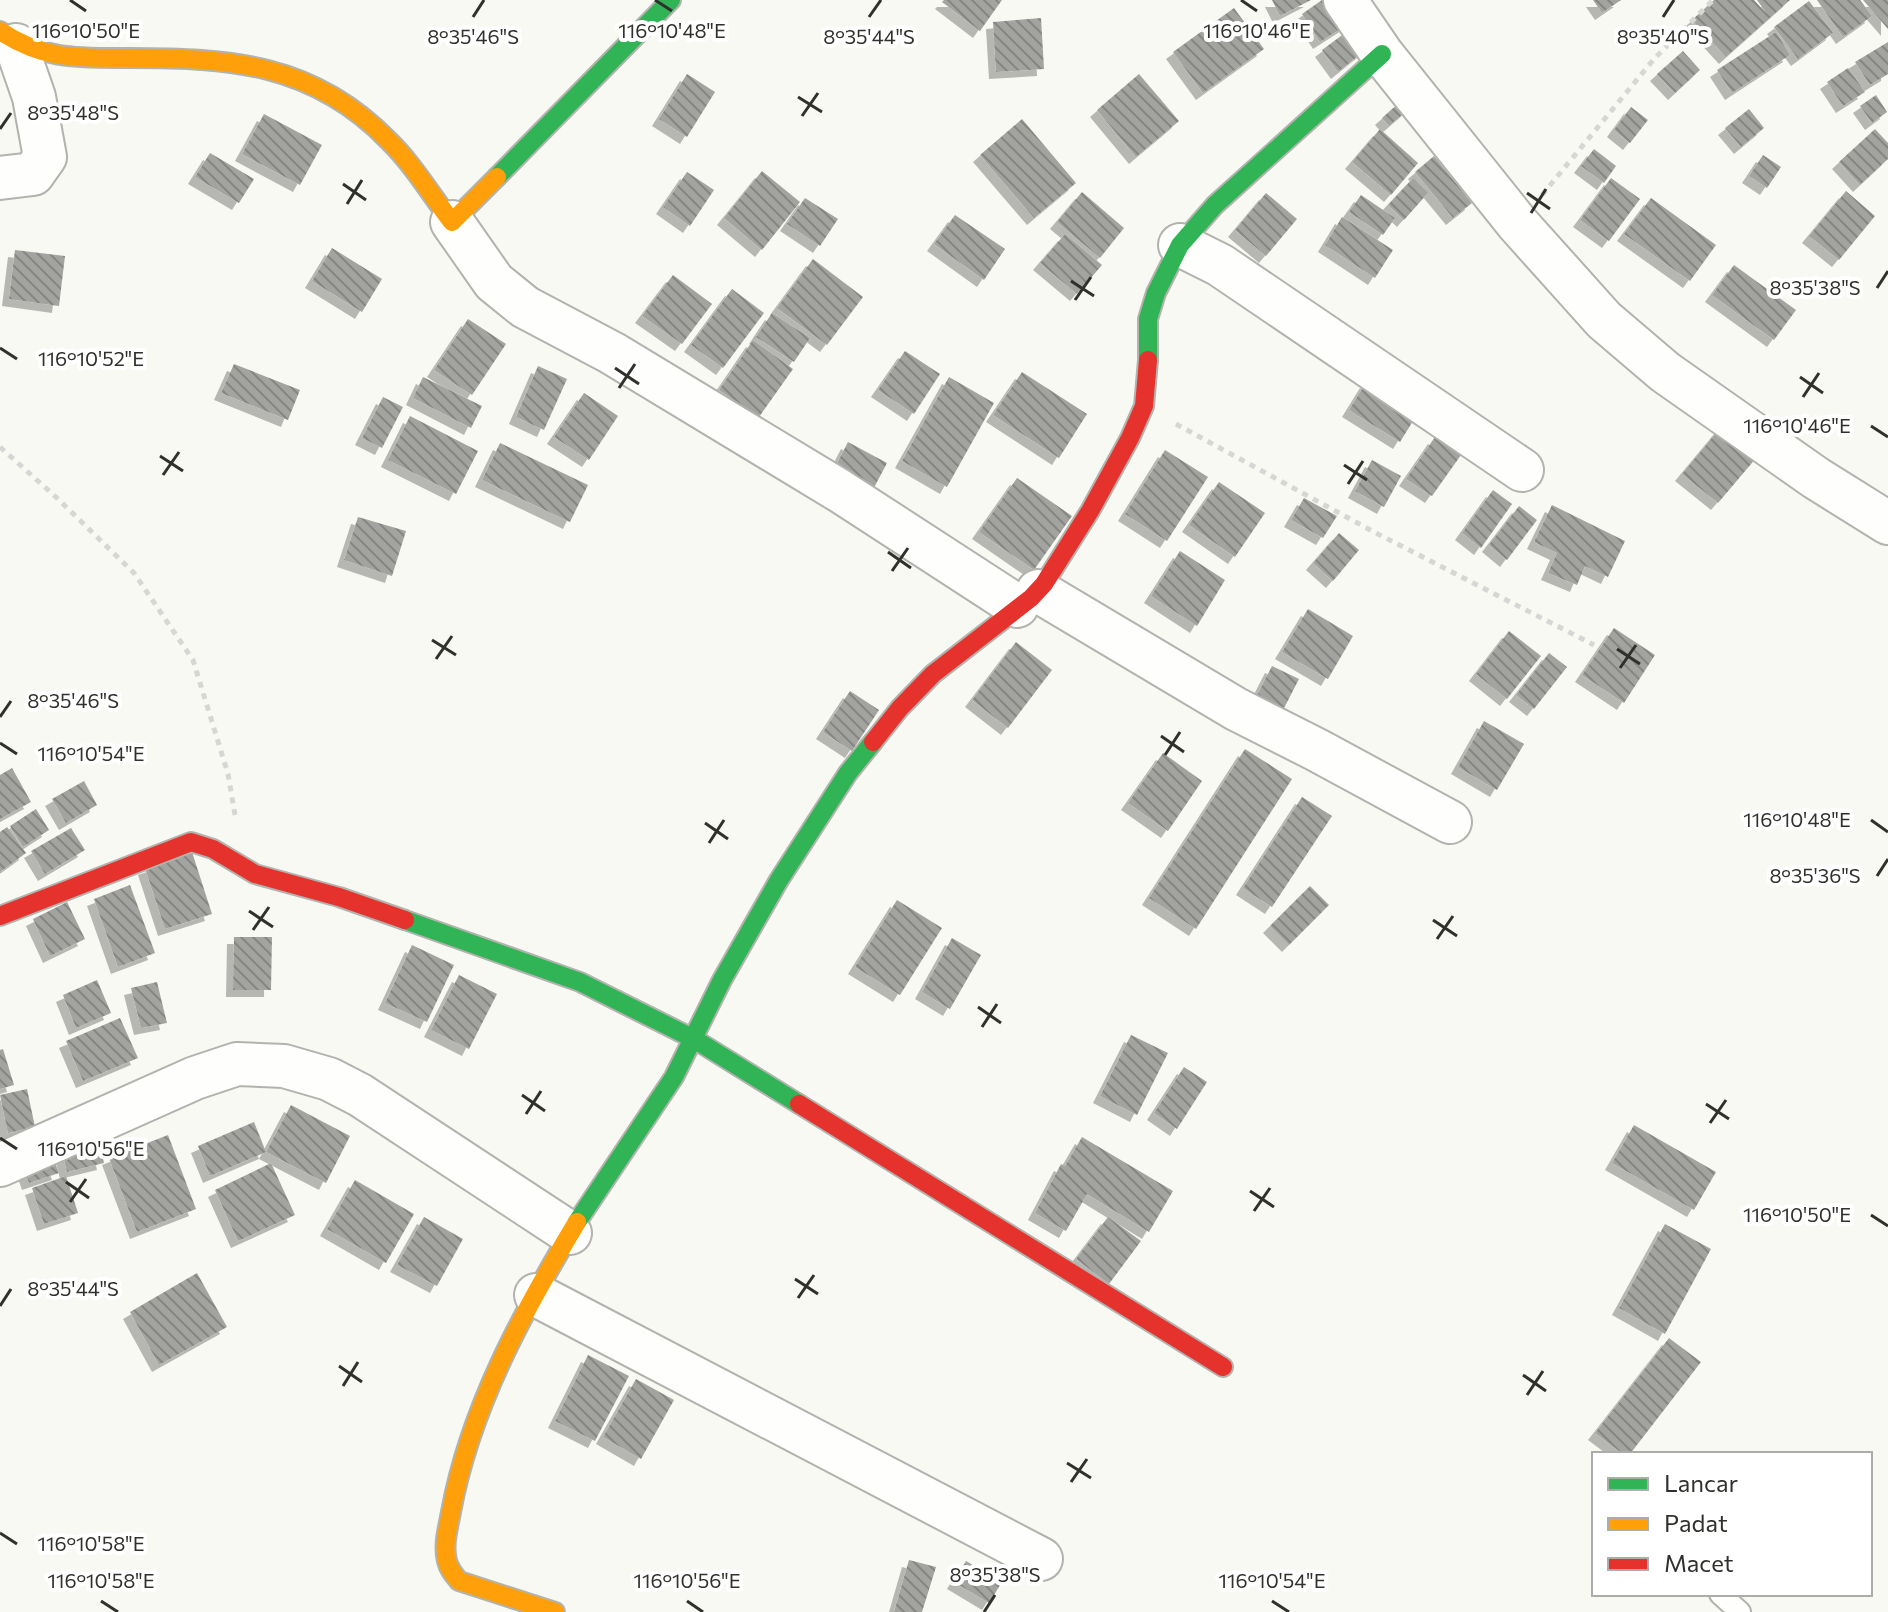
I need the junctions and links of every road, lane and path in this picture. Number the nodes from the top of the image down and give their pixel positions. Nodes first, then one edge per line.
1 (671, 0) edge
2 (1345, 0) edge
3 (1713, 0) edge
4 (8, 38) edge
5 (1382, 54) junction
6 (0, 178) edge
7 (452, 222) junction
8 (1517, 223) junction
9 (1180, 245) junction
10 (1144, 406) junction
11 (0, 447) edge
12 (1522, 470) dead end
13 (1888, 523) edge
14 (1027, 599) junction
15 (1594, 645) dead end
16 (1450, 822) dead end
17 (245, 871) junction
18 (0, 916) edge
19 (694, 1039) junction
20 (0, 1165) edge
21 (570, 1233) junction
22 (536, 1295) junction
23 (1223, 1367) dead end
24 (1041, 1559) dead end
25 (1722, 1596) edge
26 (555, 1612) edge
27 (1740, 1612) edge

1 - 7 street
2 - 5 street
3 - 8 path
4 - 6 street
4 - 7 street
5 - 8 street
5 - 9 street
7 - 14 street
8 - 13 street
9 - 10 street
9 - 12 street
10 - 14 street
10 - 15 path
11 - 17 path
14 - 16 street
14 - 19 street
17 - 18 street
17 - 19 street
19 - 21 street
19 - 23 street
20 - 21 street
21 - 22 street
22 - 24 street
22 - 26 street
25 - 27 lane

